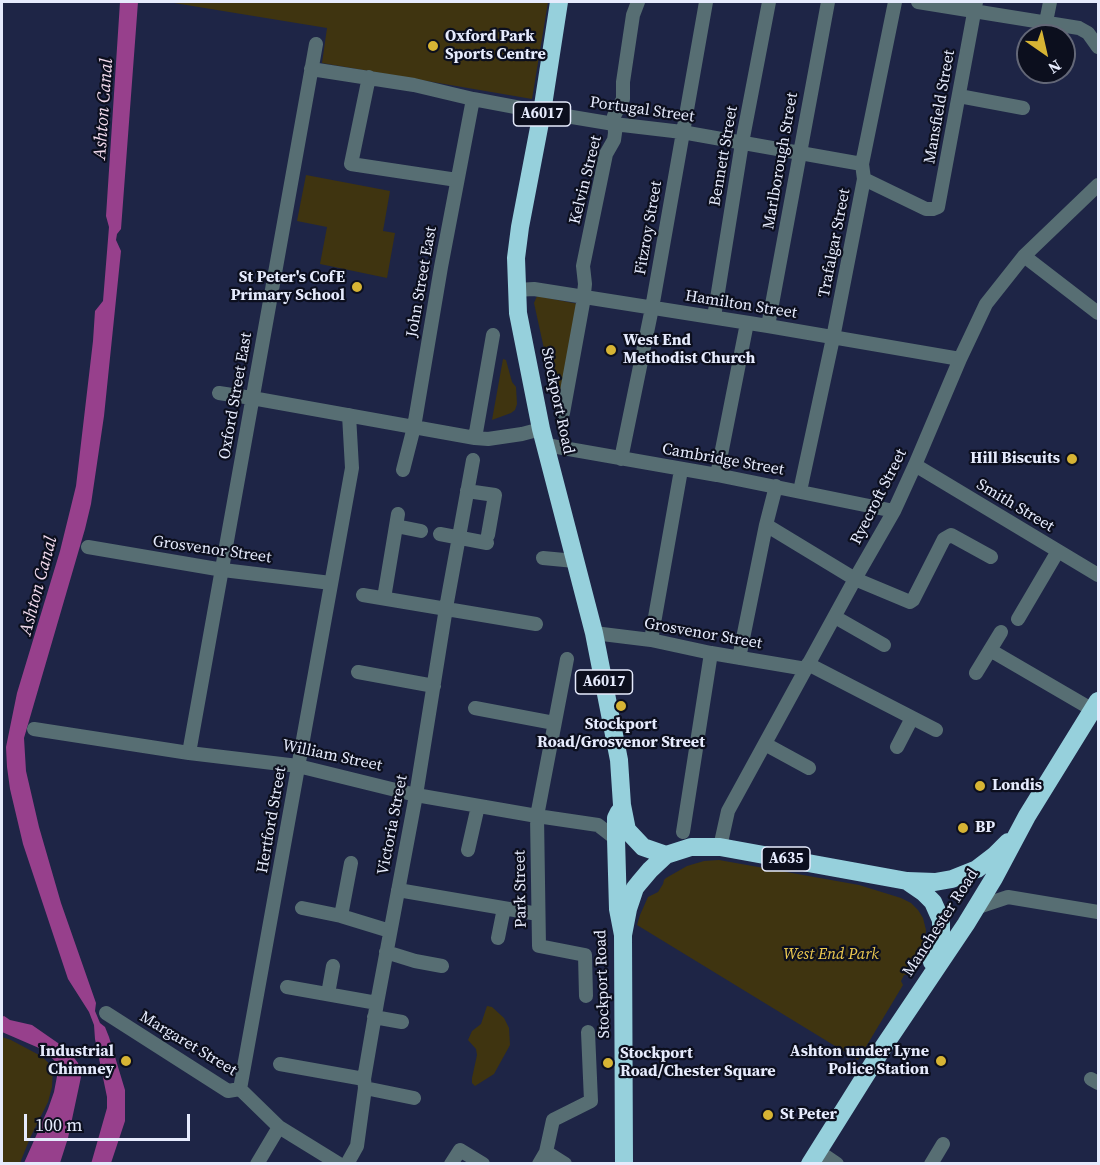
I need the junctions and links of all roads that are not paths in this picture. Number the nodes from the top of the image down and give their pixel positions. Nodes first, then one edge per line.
1 (559, 2) edge
2 (638, 2) edge
3 (706, 2) edge
4 (769, 2) edge
5 (828, 2) edge
6 (895, 2) edge
7 (918, 2) edge
8 (1050, 2) edge
9 (975, 6) edge
10 (1046, 22) junction
11 (316, 44) dead end
12 (1098, 48) edge
13 (311, 69) junction
14 (369, 77) junction
15 (959, 96) junction
16 (473, 99) junction
17 (1023, 108) dead end
18 (542, 112) junction
19 (614, 124) junction
20 (682, 132) junction
21 (742, 143) junction
22 (799, 154) junction
23 (862, 164) junction
24 (864, 179) junction
25 (457, 180) junction
26 (1098, 185) edge
27 (1024, 256) junction
28 (516, 290) junction
29 (584, 297) junction
30 (652, 308) junction
31 (1098, 313) edge
32 (714, 317) junction
33 (747, 323) junction
34 (768, 326) junction
35 (494, 335) dead end
36 (833, 338) junction
37 (960, 359) junction
38 (219, 393) dead end
39 (252, 398) junction
40 (563, 413) dead end
41 (349, 415) junction
42 (414, 427) junction
43 (543, 437) junction
44 (475, 438) junction
45 (621, 459) junction
46 (472, 460) dead end
47 (915, 465) junction
48 (403, 470) dead end
49 (681, 470) junction
50 (717, 475) junction
51 (776, 486) junction
52 (467, 491) junction
53 (800, 491) junction
54 (894, 511) junction
55 (766, 525) junction
56 (421, 531) dead end
57 (440, 534) dead end
58 (459, 538) junction
59 (87, 547) dead end
60 (1058, 552) junction
61 (991, 557) dead end
62 (543, 558) dead end
63 (575, 561) junction
64 (223, 570) junction
65 (1098, 575) edge
66 (855, 579) junction
67 (331, 583) junction
68 (363, 595) dead end
69 (384, 598) junction
70 (446, 608) junction
71 (834, 616) junction
72 (1018, 619) dead end
73 (536, 624) dead end
74 (1001, 632) dead end
75 (594, 633) junction
76 (651, 640) junction
77 (884, 645) dead end
78 (990, 650) junction
79 (711, 653) junction
80 (739, 658) junction
81 (567, 659) dead end
82 (807, 667) junction
83 (358, 672) dead end
84 (976, 673) dead end
85 (434, 686) junction
86 (1096, 706) edge
87 (475, 708) dead end
88 (912, 718) junction
89 (554, 723) junction
90 (34, 729) dead end
91 (936, 730) dead end
92 (765, 744) junction
93 (897, 747) dead end
94 (189, 753) junction
95 (298, 766) junction
96 (809, 768) dead end
97 (416, 795) junction
98 (622, 805) junction
99 (478, 806) junction
100 (537, 816) junction
101 (1019, 830) junction
102 (683, 832) dead end
103 (616, 839) junction
104 (720, 847) junction
105 (468, 850) dead end
106 (666, 855) junction
107 (351, 863) dead end
108 (994, 878) junction
109 (907, 881) junction
110 (398, 890) junction
111 (1008, 897) junction
112 (302, 908) dead end
113 (504, 908) junction
114 (975, 908) junction
115 (1098, 912) edge
116 (538, 914) junction
117 (341, 916) junction
118 (390, 931) junction
119 (622, 935) junction
120 (498, 938) dead end
121 (386, 952) junction
122 (333, 966) dead end
123 (442, 966) dead end
124 (287, 987) dead end
125 (328, 994) junction
126 (917, 995) junction
127 (586, 996) dead end
128 (377, 1003) junction
129 (106, 1013) dead end
130 (374, 1017) junction
131 (402, 1022) dead end
132 (588, 1032) dead end
133 (280, 1064) dead end
134 (365, 1083) junction
135 (240, 1089) junction
136 (414, 1098) dead end
137 (279, 1127) junction
138 (943, 1144) dead end
139 (814, 1157) edge
140 (543, 1158) edge
141 (257, 1164) edge
142 (339, 1164) edge
143 (347, 1164) edge
144 (451, 1164) edge
145 (483, 1164) edge
146 (565, 1164) edge
147 (624, 1164) edge
148 (837, 1164) edge
149 (931, 1164) edge

1 - 18 highway, Stockport Road / A6017
2 - 19 street, Kelvin Street
3 - 20 street, Fitzroy Street
4 - 21 street, Bennett Street
5 - 22 street, Marlborough Street
6 - 23 street, Trafalgar Street
7 - 9 street
8 - 10 street
9 - 10 street
9 - 15 street, Mansfield Street
10 - 12 street
11 - 13 street, Oxford Street East
13 - 14 street, Portugal Street
13 - 39 street, Oxford Street East
14 - 16 street, Portugal Street
14 - 25 street
15 - 17 street
15 - 24 street, Mansfield Street
16 - 18 street, Portugal Street
16 - 25 street, John Street East
18 - 19 street, Portugal Street
18 - 28 highway, Stockport Road / A6017
19 - 20 street, Portugal Street
19 - 29 street, Kelvin Street
20 - 21 street, Portugal Street
20 - 30 street, Fitzroy Street
21 - 22 street, Portugal Street
21 - 32 street, Bennett Street
22 - 23 street, Portugal Street
22 - 34 street, Marlborough Street
23 - 24 street, Trafalgar Street
24 - 36 street, Trafalgar Street
25 - 42 street, John Street East
26 - 27 street, Ryecroft Street
27 - 31 street
27 - 37 street, Ryecroft Street
28 - 29 street, Hamilton Street
28 - 43 highway, Stockport Road / A6017
29 - 30 street, Hamilton Street
29 - 40 street, Kelvin Street
30 - 32 street, Hamilton Street
30 - 45 street, Fitzroy Street
32 - 33 street, Hamilton Street
33 - 34 street, Hamilton Street
33 - 50 street
34 - 36 street, Hamilton Street
35 - 44 street
36 - 37 street, Hamilton Street
36 - 53 street, Trafalgar Street
37 - 47 street, Ryecroft Street
38 - 39 street, Cambridge Street
39 - 41 street, Cambridge Street
39 - 64 street, Oxford Street East
41 - 42 street, Cambridge Street
41 - 67 street, Hertford Street
42 - 44 street, Cambridge Street
42 - 48 street, John Street East
43 - 44 street, Cambridge Street
43 - 45 street, Cambridge Street
43 - 63 highway, Stockport Road / A6017
45 - 49 street, Cambridge Street
46 - 52 street, Victoria Street
47 - 54 street, Ryecroft Street
47 - 60 street, Smith Street
49 - 50 street, Cambridge Street
49 - 76 street
50 - 51 street, Cambridge Street
51 - 53 street, Cambridge Street
51 - 55 street
52 - 58 street, Victoria Street
52 - 58 street
53 - 54 street, Cambridge Street
54 - 66 street, Ryecroft Street
55 - 66 street
55 - 80 street
56 - 69 street
57 - 58 street
58 - 70 street, Victoria Street
59 - 64 street, Grosvenor Street
60 - 65 street, Smith Street
60 - 72 street
61 - 66 street
62 - 63 street
63 - 75 highway, Stockport Road / A6017
64 - 67 street, Grosvenor Street
64 - 94 street, Oxford Street East
66 - 71 street, Ryecroft Street
67 - 95 street, Hertford Street
68 - 69 street
69 - 70 street
70 - 73 street
70 - 85 street, Victoria Street
71 - 77 street
71 - 82 street, Ryecroft Street
74 - 78 street
75 - 76 street, Grosvenor Street
75 - 98 highway, Stockport Road / A6017
76 - 79 street, Grosvenor Street
78 - 84 street
78 - 86 street
79 - 80 street, Grosvenor Street
79 - 102 street
80 - 82 street, Grosvenor Street
81 - 89 street, Park Street
82 - 88 street, Grosvenor Street
82 - 92 street, Ryecroft Street
83 - 85 street
85 - 97 street, Victoria Street
86 - 101 highway, Manchester Road / A635
87 - 89 street
88 - 91 street, Grosvenor Street
88 - 93 street
89 - 100 street, Park Street
90 - 94 street, William Street
92 - 96 street
92 - 104 street, Ryecroft Street
94 - 95 street, William Street
95 - 97 street, William Street
95 - 135 street, Hertford Street
97 - 99 street, William Street
97 - 110 street, Victoria Street
98 - 103 highway, Stockport Road / A6017
98 - 106 highway, Stockport Road / A6017
99 - 100 street, William Street
99 - 105 street
100 - 103 street, William Street
100 - 116 street, Park Street
101 - 108 highway, Manchester Road / A635
101 - 109 highway, A635
103 - 119 highway, Stockport Road / A6017
104 - 106 highway, A635
104 - 109 highway, A635
106 - 119 highway, A635
107 - 117 street
108 - 111 street
108 - 114 highway, Manchester Road / A635
109 - 126 highway, A635
110 - 113 street
110 - 118 street, Victoria Street
111 - 114 street
111 - 115 street
112 - 117 street
113 - 116 street
113 - 120 street
114 - 126 highway, Manchester Road / A635
116 - 127 street, Park Street
117 - 118 street
118 - 121 street, Victoria Street
119 - 147 highway, Stockport Road / A635
121 - 123 street
121 - 128 street, Victoria Street
122 - 125 street
124 - 125 street
125 - 128 street
126 - 139 highway, Manchester Road / A635
128 - 130 street, Victoria Street
129 - 135 street, Margaret Street
130 - 131 street
130 - 134 street, Victoria Street
132 - 140 street
133 - 134 street
134 - 136 street
134 - 143 street, Victoria Street
135 - 137 street, Margaret Street
137 - 141 street
137 - 142 street, Margaret Street
138 - 149 street
139 - 148 street
140 - 146 street
144 - 145 street

